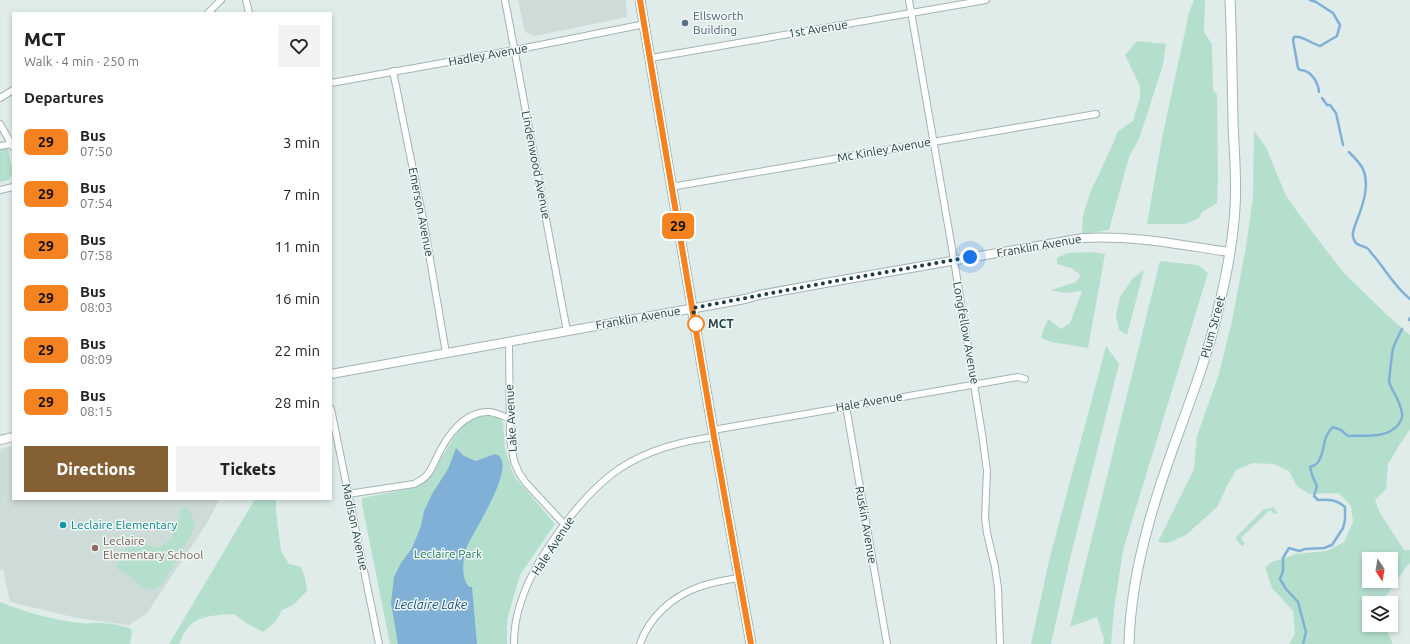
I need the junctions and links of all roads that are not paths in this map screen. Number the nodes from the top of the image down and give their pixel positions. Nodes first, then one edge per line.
1 (221, 0) edge
2 (246, 0) edge
3 (505, 0) edge
4 (640, 0) edge
5 (908, 0) edge
6 (986, 0) edge
7 (1230, 0) edge
8 (209, 12) edge
9 (249, 12) edge
10 (911, 13) junction
11 (645, 24) junction
12 (515, 50) junction
13 (651, 58) junction
14 (393, 72) junction
15 (332, 83) edge
16 (12, 91) edge
17 (0, 98) edge
18 (1096, 114) dead end
19 (0, 124) edge
20 (933, 141) junction
21 (0, 146) edge
22 (12, 146) edge
23 (672, 186) junction
24 (12, 187) edge
25 (0, 190) edge
26 (1229, 252) junction
27 (954, 260) junction
28 (693, 308) junction
29 (567, 331) junction
30 (508, 342) junction
31 (446, 353) junction
32 (332, 374) edge
33 (1025, 379) dead end
34 (975, 384) junction
35 (846, 406) junction
36 (332, 414) edge
37 (510, 419) junction
38 (713, 433) junction
39 (12, 437) edge
40 (0, 440) edge
41 (348, 494) junction
42 (564, 524) junction
43 (739, 578) junction
44 (379, 644) edge
45 (514, 644) edge
46 (640, 644) edge
47 (751, 644) edge
48 (887, 644) edge
49 (1000, 644) edge
50 (1129, 644) edge

1 - 8 street
2 - 9 street
3 - 12 street, Lindenwood Avenue
4 - 11 main road
5 - 10 street, Longfellow Avenue
6 - 10 street, 1st Avenue
7 - 26 main road, Plum Street
10 - 13 street, 1st Avenue
10 - 20 street, Longfellow Avenue
11 - 12 street, Hadley Avenue
11 - 13 main road
12 - 14 street, Hadley Avenue
12 - 29 street, Lindenwood Avenue
13 - 23 main road
14 - 15 street, Hadley Avenue
14 - 31 street, Emerson Avenue
16 - 17 street
18 - 20 street, Mc Kinley Avenue
19 - 22 street
20 - 23 street, Mc Kinley Avenue
20 - 27 street, Longfellow Avenue
21 - 22 street
23 - 28 main road
24 - 25 street
26 - 27 street, Franklin Avenue
26 - 50 main road, Plum Street
27 - 28 street, Franklin Avenue
27 - 34 street, Longfellow Avenue
28 - 29 street, Franklin Avenue
28 - 38 main road
29 - 30 street, Franklin Avenue
30 - 31 street, Franklin Avenue
30 - 37 street, Lake Avenue
31 - 32 street, Franklin Avenue
33 - 34 street, Hale Avenue
34 - 35 street, Hale Avenue
34 - 49 street, Longfellow Avenue
35 - 38 street, Hale Avenue
35 - 48 street, Ruskin Avenue
36 - 41 street, Madison Avenue
37 - 41 street
37 - 42 street, Lake Avenue
38 - 42 street, Hale Avenue
38 - 43 main road
39 - 40 street
41 - 44 street, Madison Avenue
42 - 45 street, Hale Avenue
43 - 46 street
43 - 47 main road

